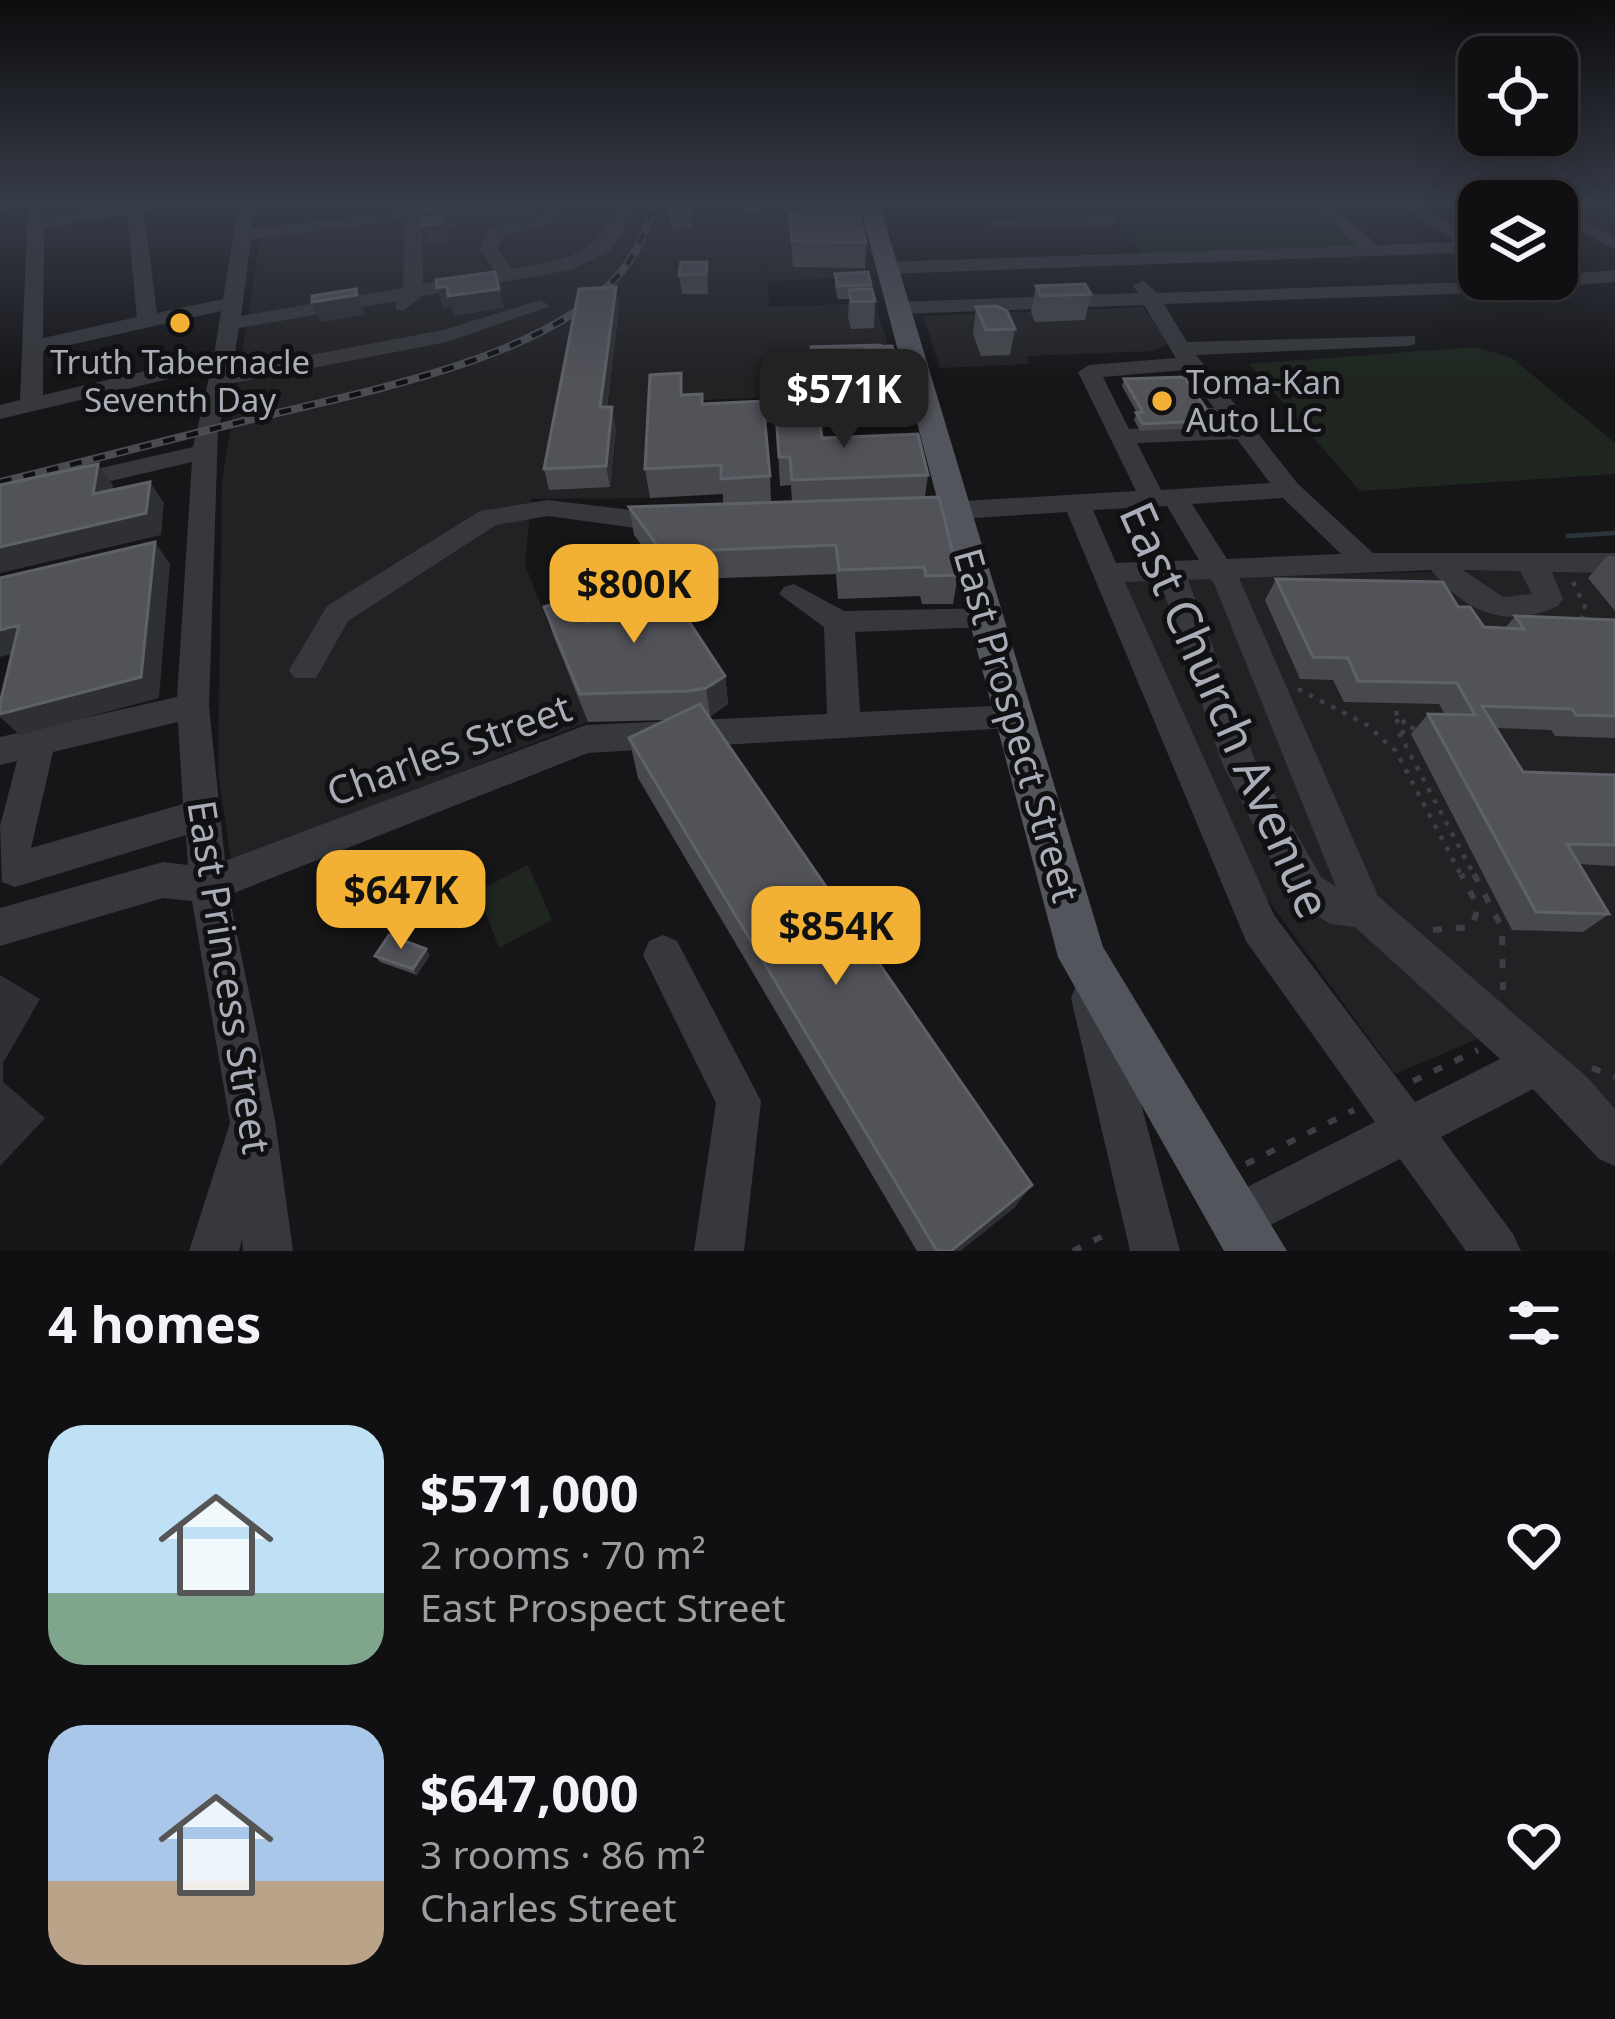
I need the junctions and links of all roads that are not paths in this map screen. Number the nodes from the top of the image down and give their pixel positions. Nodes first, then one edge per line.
1 (24, 261) edge
2 (141, 261) edge
3 (239, 261) edge
4 (413, 261) edge
5 (498, 261) edge
6 (578, 261) edge
7 (885, 261) edge
8 (1052, 261) edge
9 (1131, 261) edge
10 (1189, 261) edge
11 (1017, 262) joint
12 (887, 268) junction
13 (507, 275) junction
14 (1615, 276) edge
15 (413, 295) junction
16 (1150, 298) junction
17 (540, 306) dead end
18 (898, 308) junction
19 (230, 313) junction
20 (1236, 320) junction
21 (148, 321) junction
22 (1408, 340) dead end
23 (31, 346) junction
24 (1186, 356) junction
25 (221, 369) junction
26 (923, 398) junction
27 (32, 404) junction
28 (0, 412) edge
29 (720, 418) edge
30 (1246, 432) junction
31 (1124, 436) junction
32 (205, 452) junction
33 (1289, 490) junction
34 (1162, 496) junction
35 (0, 499) edge
36 (1075, 500) junction
37 (956, 508) junction
38 (899, 514) edge
39 (709, 523) edge
40 (1526, 559) junction
41 (1438, 560) junction
42 (1367, 563) junction
43 (1615, 563) edge
44 (1214, 568) junction
45 (1170, 570) junction
46 (1107, 573) junction
47 (794, 594) dead end
48 (987, 616) junction
49 (839, 622) junction
50 (305, 670) dead end
51 (193, 706) junction
52 (1015, 718) junction
53 (844, 727) junction
54 (39, 742) junction
55 (0, 752) edge
56 (202, 814) junction
57 (208, 885) junction
58 (1364, 909) junction
59 (0, 927) edge
60 (663, 955) dead end
61 (1082, 957) junction
62 (1534, 1065) junction
63 (252, 1120) junction
64 (1406, 1132) junction
65 (1615, 1143) edge
66 (1247, 1234) edge
67 (214, 1251) edge
68 (268, 1251) edge
69 (719, 1251) edge
70 (1155, 1251) edge
71 (1496, 1251) edge

1 - 23 street
2 - 21 street
3 - 19 street, East Princess Street
4 - 15 street
5 - 13 street
6 - 13 street
7 - 12 main road, East Prospect Street
8 - 11 street
9 - 16 street
10 - 20 street
11 - 12 street
12 - 18 main road, East Prospect Street
13 - 15 street
14 - 20 street
15 - 19 street
16 - 18 street
16 - 20 street
16 - 24 street
17 - 25 street
18 - 26 main road, East Prospect Street
19 - 21 street
19 - 25 street, East Princess Street
20 - 22 street
20 - 24 street
21 - 23 street
23 - 27 street
24 - 30 street
24 - 31 street
25 - 27 street
25 - 32 street, East Princess Street
26 - 29 street
26 - 37 main road, East Prospect Street
27 - 28 street
30 - 31 street
30 - 33 street
31 - 34 street
32 - 35 street
32 - 51 street, East Princess Street
33 - 34 street
33 - 42 street
34 - 36 street
34 - 44 street
36 - 37 street
36 - 46 street, East Church Avenue
37 - 38 street
37 - 48 main road, East Prospect Street
39 - 50 street
40 - 41 street
40 - 41 street
40 - 43 street
41 - 42 street
42 - 44 street
44 - 45 street
44 - 58 street
45 - 46 street
45 - 58 street
46 - 64 street, East Church Avenue
47 - 49 street
48 - 49 street
48 - 52 main road, East Prospect Street
49 - 53 street
51 - 54 street
51 - 56 street, East Princess Street
52 - 53 street, Charles Street
52 - 61 main road, East Prospect Street
53 - 57 street, Charles Street
54 - 55 street
54 - 56 street
56 - 57 street, East Princess Street
57 - 59 street
57 - 63 street, East Princess Street
58 - 62 street
60 - 69 street
61 - 66 main road
61 - 70 street, East Prospect Street
62 - 64 street
62 - 65 street
63 - 67 street
63 - 68 street, East Princess Street
64 - 66 street
64 - 71 street, East Church Avenue

